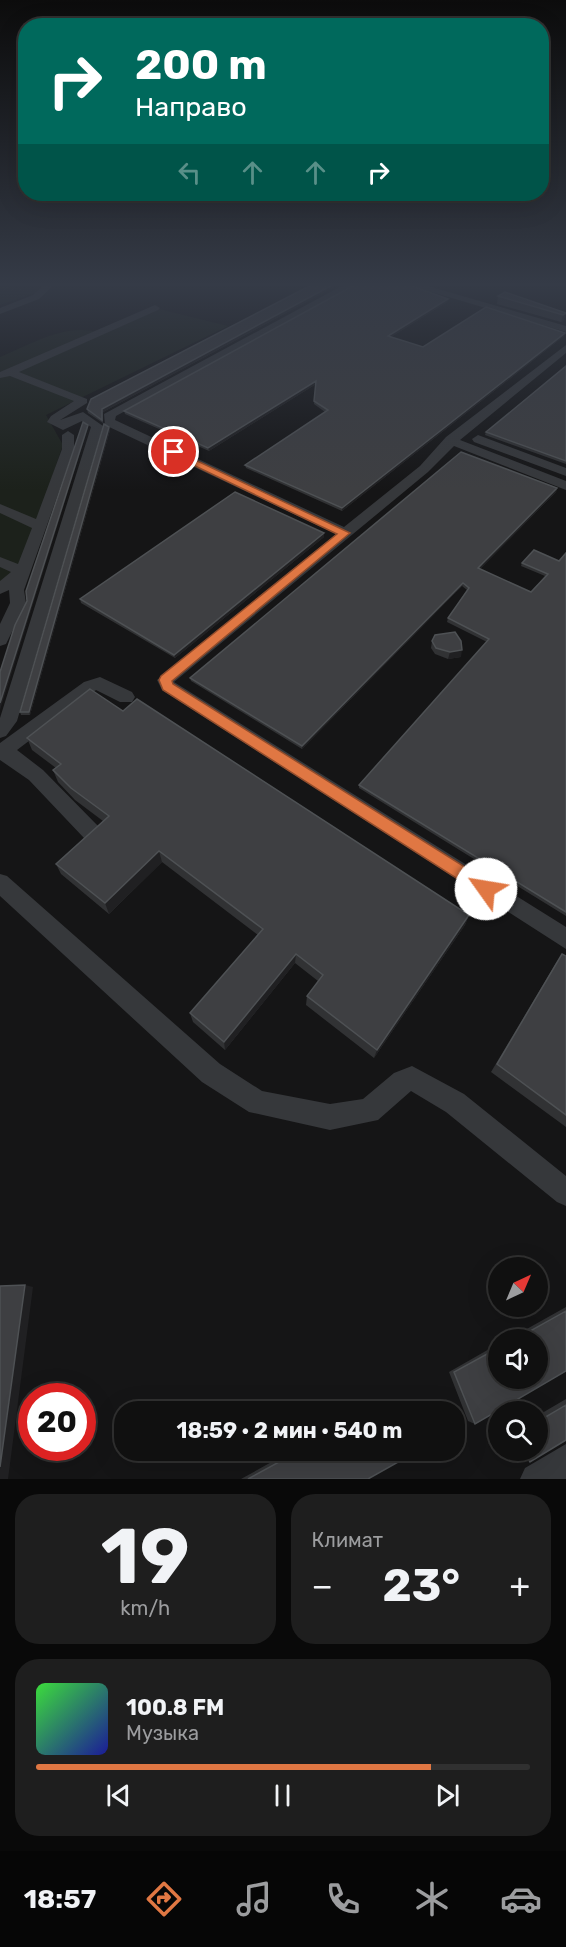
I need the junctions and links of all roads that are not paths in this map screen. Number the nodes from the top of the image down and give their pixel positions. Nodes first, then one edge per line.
1 (57, 351) edge
2 (228, 351) edge
3 (562, 351) edge
4 (5, 374) edge
5 (68, 435) dead end
6 (455, 436) junction
7 (566, 471) edge
8 (566, 486) edge
9 (50, 500) junction
10 (75, 500) junction
11 (0, 508) edge
12 (40, 526) junction
13 (345, 533) junction
14 (0, 562) edge
15 (22, 571) junction
16 (0, 589) edge
17 (0, 640) edge
18 (126, 697) dead end
19 (1, 744) edge
20 (91, 832) edge
21 (0, 883) edge
22 (566, 939) edge
23 (566, 1193) edge
24 (566, 1460) edge
25 (536, 1479) edge

1 - 4 street
2 - 13 street
3 - 6 street
4 - 10 street
5 - 9 street
6 - 7 street
6 - 8 street
6 - 13 street
9 - 10 street
9 - 12 street
10 - 19 street
11 - 12 street
12 - 15 street
13 - 22 street
14 - 15 street
15 - 16 street
15 - 17 street
18 - 19 street
19 - 20 street
21 - 23 street
24 - 25 street

